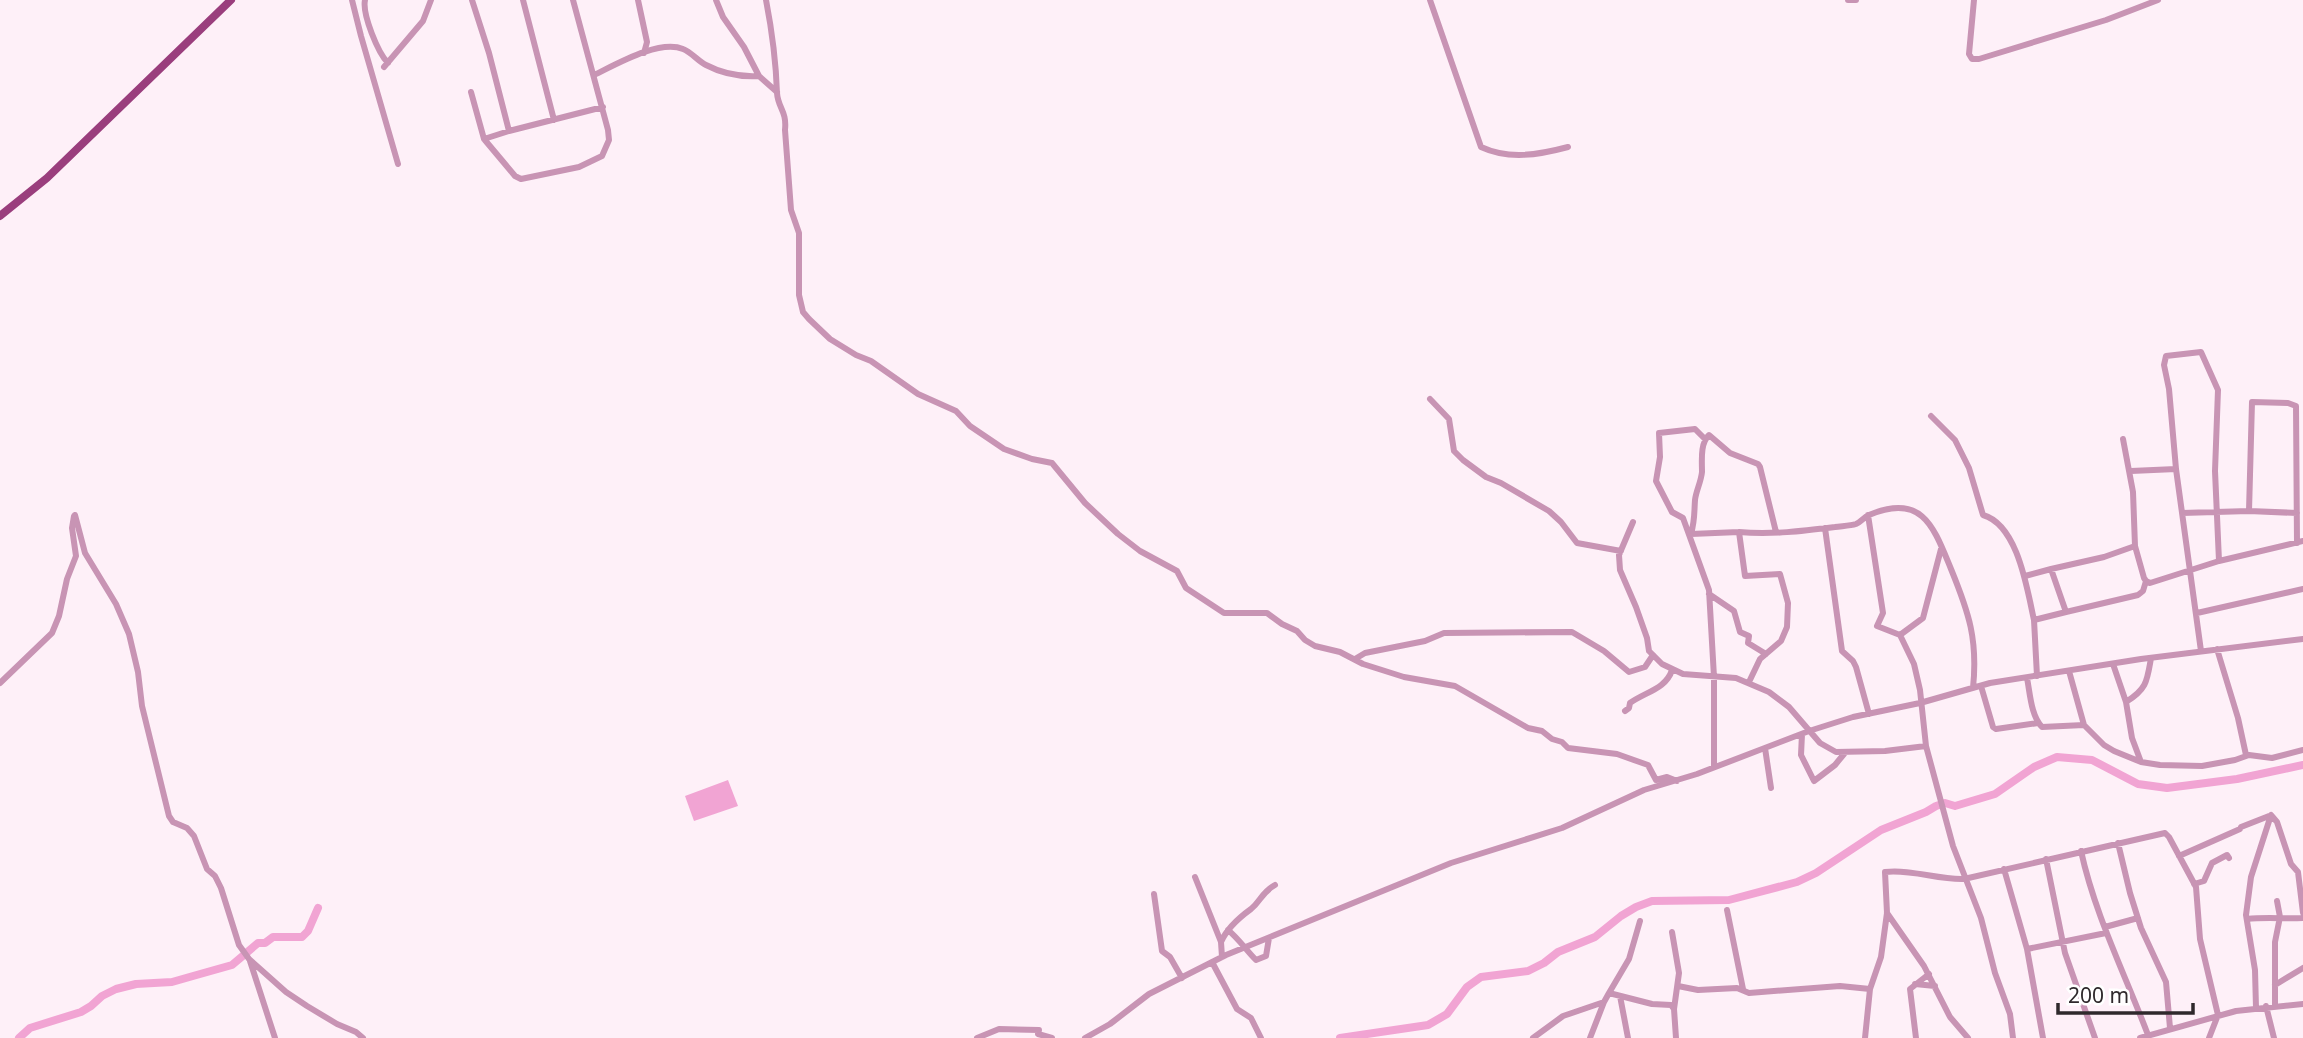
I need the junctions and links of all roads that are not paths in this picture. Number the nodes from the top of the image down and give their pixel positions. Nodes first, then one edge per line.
1 (231, 0) edge
2 (352, 0) edge
3 (365, 0) edge
4 (431, 0) edge
5 (472, 0) edge
6 (523, 0) edge
7 (573, 0) edge
8 (638, 0) edge
9 (716, 0) edge
10 (766, 0) edge
11 (1430, 0) edge
12 (1848, 0) edge
13 (1856, 0) edge
14 (1974, 0) edge
15 (2158, 0) edge
16 (645, 53) junction
17 (594, 75) junction
18 (759, 76) junction
19 (471, 92) dead end
20 (777, 92) junction
21 (603, 107) junction
22 (554, 120) junction
23 (509, 131) junction
24 (484, 139) junction
25 (1568, 148) dead end
26 (398, 164) dead end
27 (0, 216) edge
28 (1430, 399) dead end
29 (1931, 416) dead end
30 (1705, 439) junction
31 (2123, 439) dead end
32 (2176, 469) junction
33 (2130, 471) junction
34 (2249, 511) junction
35 (2216, 512) junction
36 (2182, 513) junction
37 (2297, 513) junction
38 (1868, 515) junction
39 (1633, 522) dead end
40 (1825, 528) junction
41 (1739, 532) junction
42 (1776, 532) junction
43 (1691, 534) junction
44 (2300, 542) edge
45 (2135, 546) junction
46 (1942, 547) junction
47 (1621, 551) junction
48 (2219, 561) junction
49 (2052, 569) junction
50 (2191, 570) junction
51 (2025, 576) junction
52 (2146, 582) junction
53 (2303, 589) edge
54 (1709, 594) junction
55 (2066, 612) junction
56 (2197, 613) junction
57 (2034, 620) junction
58 (1900, 635) junction
59 (2303, 639) edge
60 (2217, 649) junction
61 (2202, 651) junction
62 (1766, 654) junction
63 (1653, 655) junction
64 (2151, 657) junction
65 (1355, 659) junction
66 (2113, 663) junction
67 (1672, 670) junction
68 (2069, 671) junction
69 (2037, 676) junction
70 (1714, 677) junction
71 (2027, 678) junction
72 (1749, 682) junction
73 (0, 683) edge
74 (1982, 686) junction
75 (1973, 688) junction
76 (2126, 702) junction
77 (1920, 703) junction
78 (1625, 710) dead end
79 (1869, 714) junction
80 (2038, 723) junction
81 (2084, 726) junction
82 (1809, 731) junction
83 (1802, 734) junction
84 (1926, 746) junction
85 (1765, 748) junction
86 (2303, 750) edge
87 (1844, 754) junction
88 (2246, 755) junction
89 (2141, 762) junction
90 (1714, 767) junction
91 (1677, 780) junction
92 (1771, 788) dead end
93 (2271, 815) junction
94 (2118, 843) junction
95 (2081, 851) junction
96 (2179, 856) junction
97 (2228, 858) dead end
98 (2046, 859) junction
99 (2004, 869) junction
100 (1195, 877) dead end
101 (1964, 879) junction
102 (2194, 884) junction
103 (1275, 885) dead end
104 (1154, 894) dead end
105 (2277, 901) dead end
106 (1727, 910) dead end
107 (1887, 913) junction
108 (2303, 915) edge
109 (2138, 918) junction
110 (2280, 918) junction
111 (2247, 919) junction
112 (1640, 921) dead end
113 (1228, 930) junction
114 (2106, 930) junction
115 (1672, 932) dead end
116 (1269, 938) junction
117 (1221, 942) junction
118 (2064, 943) junction
119 (1247, 946) junction
120 (2027, 949) junction
121 (1222, 957) junction
122 (249, 959) junction
123 (1212, 962) junction
124 (2303, 968) edge
125 (1929, 974) junction
126 (1182, 978) junction
127 (1915, 984) junction
128 (2275, 985) junction
129 (1678, 986) junction
130 (1935, 986) junction
131 (1743, 989) junction
132 (1870, 989) junction
133 (1609, 993) junction
134 (1620, 996) junction
135 (1604, 1002) junction
136 (2303, 1004) edge
137 (2266, 1006) junction
138 (2275, 1006) junction
139 (2256, 1007) junction
140 (1674, 1009) junction
141 (2218, 1015) junction
142 (2170, 1028) junction
143 (2148, 1035) junction
144 (275, 1038) edge
145 (363, 1038) edge
146 (977, 1038) edge
147 (1052, 1038) edge
148 (1085, 1038) edge
149 (1261, 1038) edge
150 (1533, 1038) edge
151 (1590, 1038) edge
152 (1628, 1038) edge
153 (1676, 1038) edge
154 (1865, 1038) edge
155 (1916, 1038) edge
156 (1968, 1038) edge
157 (2013, 1038) edge
158 (2043, 1038) edge
159 (2095, 1038) edge
160 (2140, 1038) edge
161 (2209, 1038) edge
162 (2274, 1038) edge

1 - 27 main road
2 - 26 street
3 - 4 street
5 - 23 street
6 - 22 street
7 - 17 street
8 - 16 street
9 - 18 street
10 - 20 street
11 - 25 street
12 - 13 street
14 - 15 street
16 - 17 street
16 - 18 street
17 - 21 street
18 - 20 street
19 - 24 street
20 - 65 street
21 - 22 street
21 - 24 street
22 - 23 street
23 - 24 street
28 - 47 street
29 - 51 street
30 - 42 street
30 - 43 street
30 - 43 street
31 - 33 street
32 - 33 street
32 - 35 street
32 - 36 street
33 - 45 street
34 - 35 street
34 - 37 street
34 - 37 street
35 - 36 street
35 - 48 street
36 - 50 street
37 - 44 street
38 - 40 street
38 - 46 street
38 - 58 street
39 - 47 street
40 - 42 street
40 - 79 street
41 - 42 street
41 - 43 street
41 - 62 street
43 - 54 street
44 - 48 street
45 - 49 street
45 - 52 street
46 - 58 street
46 - 75 street
47 - 63 street
48 - 50 street
49 - 51 street
49 - 55 street
50 - 52 street
50 - 56 street
51 - 57 street
52 - 55 street
53 - 56 street
54 - 62 street
54 - 70 street
55 - 57 street
56 - 61 street
57 - 69 street
58 - 77 street
59 - 60 street
60 - 61 street
60 - 88 street
61 - 64 street
62 - 72 street
63 - 65 street
63 - 67 street
64 - 66 street
64 - 76 street
65 - 91 street
66 - 68 street
66 - 76 street
67 - 70 street
67 - 78 street
68 - 69 street
68 - 81 street
69 - 71 street
70 - 72 street
70 - 90 street
71 - 74 street
71 - 80 street
72 - 82 street
73 - 122 street
74 - 75 street
74 - 80 street
75 - 77 street
76 - 89 street
77 - 79 street
77 - 84 street
79 - 82 street
80 - 81 street
81 - 89 street
82 - 83 street
82 - 87 street
83 - 85 street
83 - 87 street
84 - 87 street
84 - 101 street
85 - 90 street
85 - 92 street
86 - 88 street
88 - 89 street
90 - 91 street
91 - 116 street
93 - 96 street
93 - 108 street
93 - 111 street
94 - 95 street
94 - 96 street
94 - 109 street
95 - 98 street
95 - 114 street
96 - 102 street
97 - 102 street
98 - 99 street
98 - 118 street
99 - 101 street
99 - 120 street
100 - 117 street
101 - 107 street
101 - 157 street
102 - 141 street
103 - 113 street
104 - 126 street
105 - 110 street
106 - 131 street
107 - 125 street
107 - 132 street
108 - 110 street
109 - 114 street
109 - 142 street
110 - 111 street
110 - 128 street
111 - 139 street
112 - 133 street
113 - 117 street
113 - 119 street
114 - 118 street
114 - 143 street
115 - 129 street
116 - 119 street
116 - 119 street
117 - 121 street
118 - 120 street
118 - 159 street
119 - 121 street
120 - 158 street
121 - 123 street
122 - 144 street
122 - 145 street
123 - 126 street
123 - 149 street
124 - 128 street
125 - 127 street
125 - 130 street
126 - 148 street
127 - 130 street
127 - 155 street
128 - 138 street
129 - 131 street
129 - 140 street
130 - 156 street
131 - 132 street
132 - 154 street
133 - 134 street
133 - 135 street
134 - 140 street
134 - 152 street
135 - 150 street
135 - 151 street
136 - 138 street
137 - 138 street
137 - 139 street
137 - 162 street
139 - 141 street
140 - 153 street
141 - 142 street
141 - 161 street
142 - 143 street
143 - 160 street
146 - 147 street

